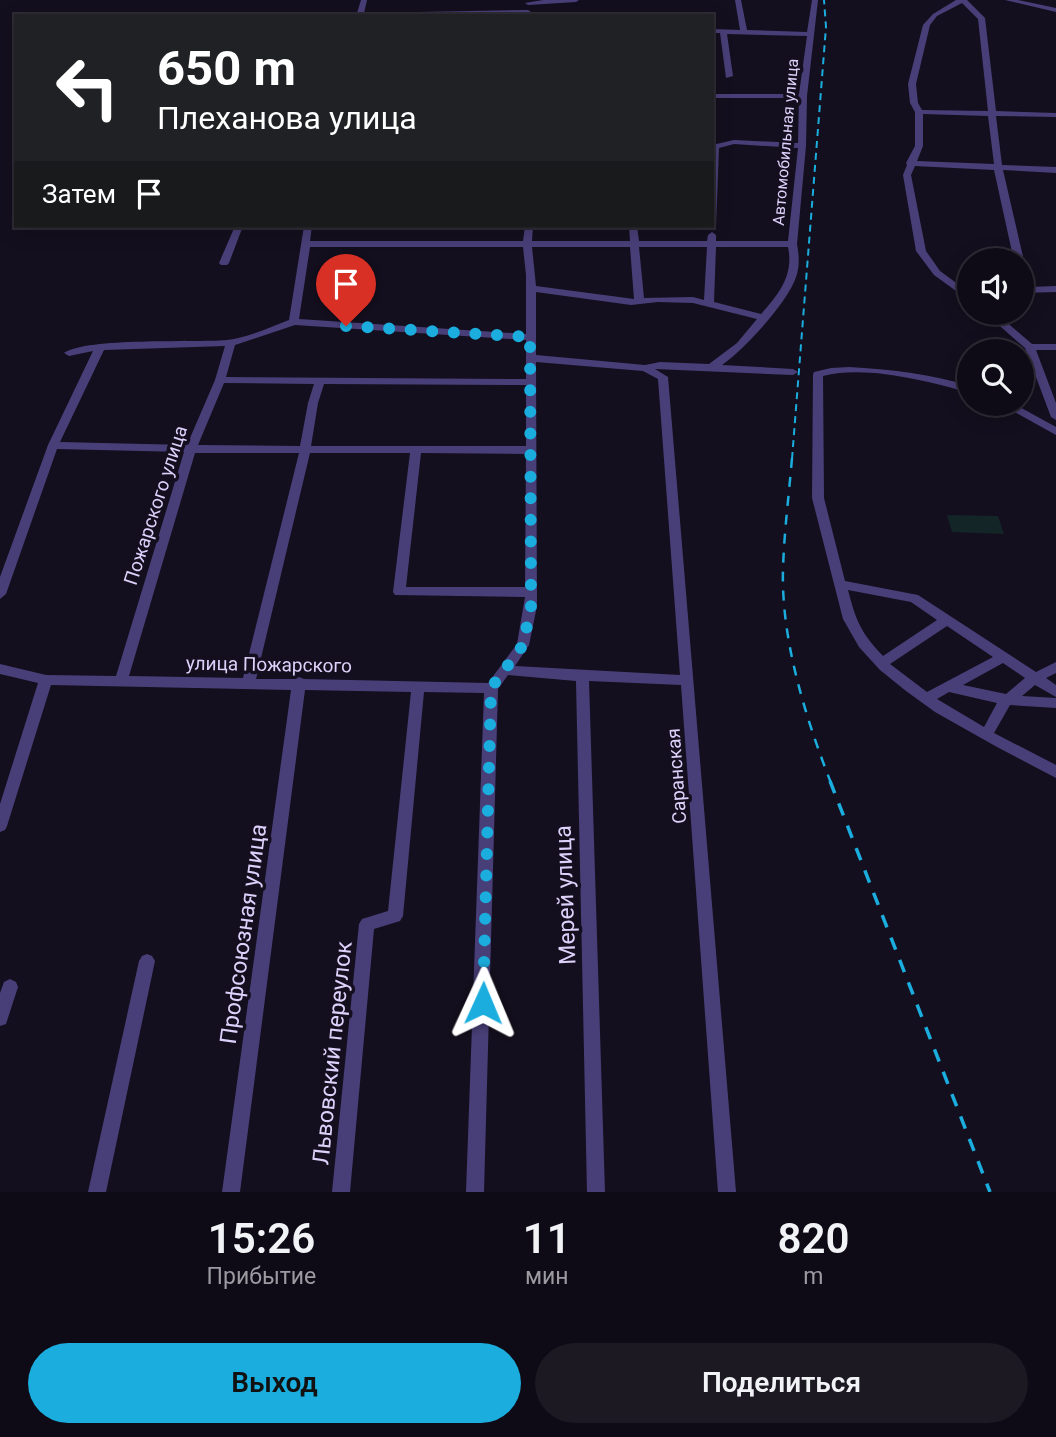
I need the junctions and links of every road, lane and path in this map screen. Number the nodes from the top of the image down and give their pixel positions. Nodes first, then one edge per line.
1 (458, 0) edge
2 (576, 0) edge
3 (738, 0) edge
4 (815, 0) edge
5 (962, 0) edge
6 (1007, 0) edge
7 (528, 1) edge
8 (1056, 10) edge
9 (458, 13) junction
10 (425, 14) edge
11 (528, 14) edge
12 (714, 31) edge
13 (723, 32) junction
14 (744, 32) junction
15 (811, 34) junction
16 (729, 76) dead end
17 (714, 96) edge
18 (803, 96) junction
19 (919, 112) junction
20 (990, 114) junction
21 (1056, 116) edge
22 (802, 146) junction
23 (911, 163) junction
24 (998, 167) junction
25 (1056, 170) edge
26 (714, 173) edge
27 (238, 228) edge
28 (308, 228) edge
29 (529, 228) edge
30 (633, 228) edge
31 (712, 228) edge
32 (527, 243) junction
33 (633, 243) junction
34 (712, 243) junction
35 (304, 244) junction
36 (792, 244) junction
37 (1016, 248) edge
38 (224, 263) dead end
39 (957, 287) edge
40 (531, 288) junction
41 (1056, 289) edge
42 (1034, 290) edge
43 (639, 301) junction
44 (709, 304) junction
45 (764, 317) junction
46 (294, 323) junction
47 (1004, 325) edge
48 (530, 337) junction
49 (1021, 339) edge
50 (231, 343) junction
51 (100, 347) junction
52 (1034, 347) edge
53 (1056, 347) edge
54 (69, 353) dead end
55 (530, 358) junction
56 (1034, 358) edge
57 (712, 367) junction
58 (645, 368) junction
59 (793, 372) dead end
60 (220, 380) junction
61 (320, 381) junction
62 (530, 382) junction
63 (957, 386) edge
64 (1028, 416) edge
65 (1056, 417) edge
66 (1056, 431) edge
67 (53, 445) junction
68 (191, 449) junction
69 (305, 449) junction
70 (416, 450) junction
71 (530, 450) junction
72 (843, 585) junction
73 (531, 592) junction
74 (0, 594) edge
75 (948, 619) junction
76 (1004, 657) junction
77 (882, 663) junction
78 (1056, 667) edge
79 (0, 669) edge
80 (503, 670) junction
81 (582, 676) junction
82 (1035, 678) junction
83 (46, 680) junction
84 (121, 680) junction
85 (688, 680) junction
86 (249, 682) junction
87 (299, 682) junction
88 (948, 687) junction
89 (418, 688) junction
90 (491, 688) junction
91 (1056, 692) edge
92 (927, 698) junction
93 (1007, 700) junction
94 (1056, 703) edge
95 (987, 734) junction
96 (1056, 772) edge
97 (0, 826) edge
98 (147, 961) dead end
99 (9, 987) dead end
100 (0, 1018) edge
101 (97, 1192) edge
102 (231, 1192) edge
103 (341, 1192) edge
104 (475, 1192) edge
105 (596, 1192) edge
106 (727, 1192) edge

1 - 9 street
2 - 7 street
3 - 14 street
4 - 15 street, Автомобильная улица
5 - 19 street
5 - 20 street
6 - 8 street
7 - 11 street
9 - 10 street
9 - 11 street
12 - 13 street
13 - 14 street
13 - 16 street
14 - 15 street
15 - 18 street, Автомобильная улица
17 - 18 street
18 - 22 street, Автомобильная улица
19 - 20 street
19 - 23 street
20 - 21 street
20 - 24 street
22 - 26 street
22 - 36 street, Автомобильная улица
23 - 24 street
23 - 39 street
24 - 25 street
24 - 37 street
27 - 38 street
28 - 35 street
29 - 32 street
30 - 33 street
31 - 34 street
32 - 33 street
32 - 35 street
32 - 40 street
33 - 34 street
33 - 43 street
34 - 36 street
34 - 44 street
35 - 46 street
36 - 45 street, Автомобильная улица
40 - 43 street
40 - 48 street
41 - 42 street
43 - 44 street
44 - 45 street
45 - 57 street, Автомобильная улица
46 - 48 street
46 - 50 street
47 - 49 street
48 - 55 street
50 - 51 street
50 - 60 street, Пожарского улица
51 - 54 street
51 - 67 street
52 - 53 street
55 - 58 street
55 - 62 street
56 - 65 street
57 - 58 street
57 - 59 street
58 - 85 street, Саранская
60 - 61 street
60 - 68 street, Пожарского улица
61 - 62 street
61 - 69 street
62 - 71 street
63 - 72 street
64 - 66 street
67 - 68 street
67 - 74 street
68 - 69 street
68 - 84 street, Пожарского улица
69 - 70 street
69 - 86 street
70 - 71 street
70 - 73 street
71 - 73 street
72 - 75 street
72 - 77 street
73 - 80 street
75 - 76 street
75 - 77 street
76 - 82 street
76 - 88 street
77 - 92 street
78 - 82 street
79 - 83 street
80 - 81 street
80 - 90 street
81 - 85 street
81 - 105 street, Мерей улица
82 - 91 street
82 - 93 street
83 - 84 street, улица Пожарского
83 - 97 street
84 - 86 street, улица Пожарского
85 - 106 street, Саранская
86 - 87 street, улица Пожарского
87 - 89 street, улица Пожарского
87 - 102 street, Профсоюзная улица
88 - 92 street
88 - 93 street
89 - 90 street, улица Пожарского
89 - 103 street, Львовский переулок
90 - 104 street
92 - 95 street
93 - 94 street
93 - 95 street
95 - 96 street
98 - 101 street
99 - 100 street

